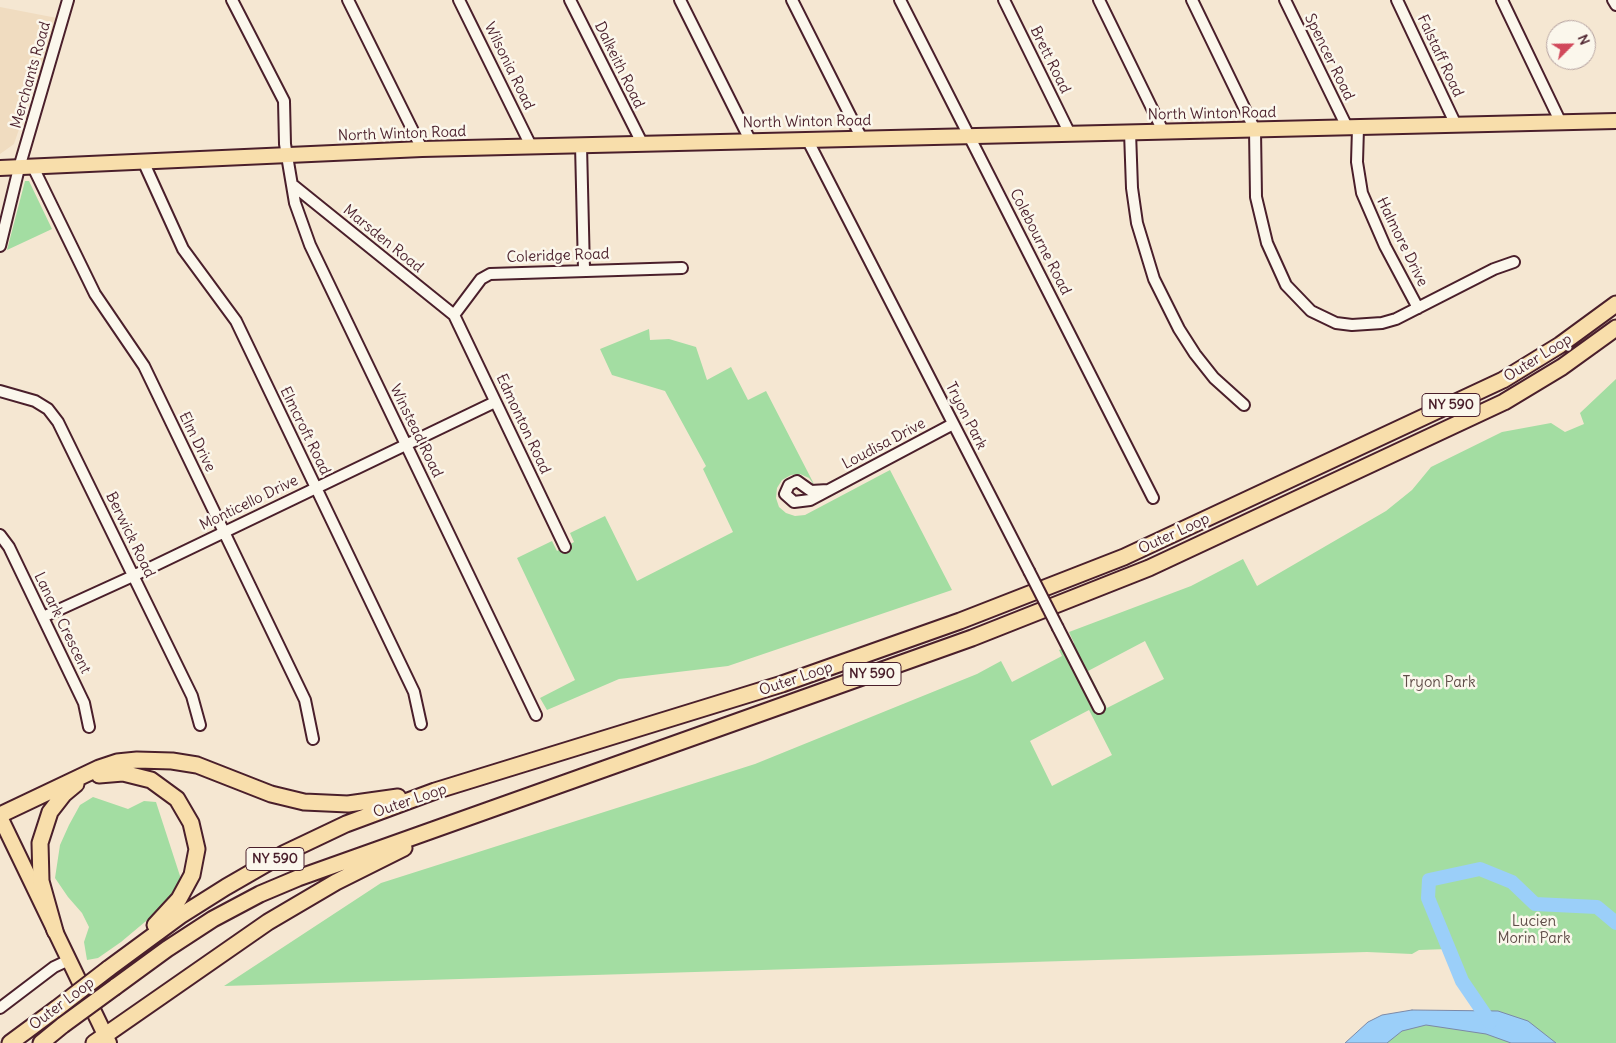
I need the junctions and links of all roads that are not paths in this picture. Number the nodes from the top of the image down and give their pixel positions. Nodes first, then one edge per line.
1 (68, 0) edge
2 (232, 0) edge
3 (348, 0) edge
4 (459, 0) edge
5 (570, 0) edge
6 (680, 0) edge
7 (792, 0) edge
8 (900, 0) edge
9 (1004, 0) edge
10 (1099, 0) edge
11 (1192, 0) edge
12 (1285, 0) edge
13 (1397, 0) edge
14 (1502, 0) edge
15 (1613, 0) edge
16 (1616, 5) edge
17 (1616, 121) edge
18 (1560, 123) junction
19 (1456, 125) junction
20 (1353, 128) junction
21 (1255, 130) junction
22 (1164, 131) junction
23 (1130, 132) junction
24 (1070, 134) junction
25 (968, 135) junction
26 (861, 137) junction
27 (807, 138) junction
28 (750, 140) junction
29 (642, 143) junction
30 (581, 145) junction
31 (532, 146) junction
32 (422, 149) junction
33 (287, 154) junction
34 (143, 161) junction
35 (26, 167) junction
36 (0, 168) edge
37 (294, 186) junction
38 (0, 246) edge
39 (1514, 262) dead end
40 (682, 268) dead end
41 (584, 270) junction
42 (1616, 304) edge
43 (1418, 308) junction
44 (454, 315) junction
45 (1616, 328) edge
46 (0, 392) edge
47 (495, 402) junction
48 (1244, 405) dead end
49 (953, 424) junction
50 (405, 445) junction
51 (316, 488) junction
52 (828, 490) dead end
53 (1153, 498) dead end
54 (224, 532) junction
55 (0, 535) edge
56 (565, 547) dead end
57 (133, 576) junction
58 (43, 617) junction
59 (1099, 708) dead end
60 (536, 715) dead end
61 (421, 724) dead end
62 (200, 725) dead end
63 (89, 727) dead end
64 (312, 739) dead end
65 (93, 777) junction
66 (461, 783) junction
67 (56, 788) junction
68 (476, 814) junction
69 (0, 816) edge
70 (55, 931) junction
71 (69, 960) junction
72 (108, 969) junction
73 (0, 1008) edge
74 (103, 1040) edge
75 (10, 1043) edge
76 (40, 1043) edge

1 - 35 street, Merchants Road
2 - 33 street, Winstead Road
3 - 32 street
4 - 31 street, Wilsonia Road
5 - 29 street, Dalkeith Road
6 - 28 street
7 - 26 street
8 - 25 street, Colebourne Road
9 - 24 street, Brett Road
10 - 22 street
11 - 21 street
12 - 20 street, Spencer Road
13 - 19 street, Falstaff Road
14 - 18 street
15 - 16 street
17 - 18 main road, North Winton Road
18 - 19 main road, North Winton Road
19 - 20 main road, North Winton Road
20 - 21 main road, North Winton Road
20 - 43 street, Halmore Drive
21 - 22 main road, North Winton Road
21 - 43 street
22 - 23 main road, North Winton Road
23 - 24 main road, North Winton Road
23 - 48 street
24 - 25 main road, North Winton Road
25 - 26 main road, North Winton Road
25 - 53 street, Colebourne Road
26 - 27 main road, North Winton Road
27 - 28 main road, North Winton Road
27 - 49 street, Tryon Park
28 - 29 main road, North Winton Road
29 - 30 main road, North Winton Road
30 - 31 main road, North Winton Road
30 - 41 street
31 - 32 main road, North Winton Road
32 - 33 main road, North Winton Road
33 - 34 main road, North Winton Road
33 - 37 street, Winstead Road
34 - 35 main road, North Winton Road
34 - 51 street, Elmcroft Road
35 - 36 main road, North Winton Road
35 - 38 street, Merchants Road
35 - 54 street, Elm Drive
37 - 44 street, Marsden Road
37 - 50 street, Winstead Road
39 - 43 street
40 - 41 street, Coleridge Road
41 - 44 street, Coleridge Road
42 - 66 highway, Outer Loop / NY 590
44 - 47 street, Edmonton Road
45 - 68 highway, Outer Loop / NY 590
46 - 57 street, Berwick Road
47 - 50 street, Monticello Drive
47 - 56 street, Edmonton Road
49 - 52 street, Loudisa Drive
49 - 59 street, Tryon Park, bridge
50 - 51 street, Monticello Drive
50 - 60 street, Winstead Road
51 - 54 street, Monticello Drive
51 - 61 street, Elmcroft Road
54 - 57 street, Monticello Drive
54 - 64 street, Elm Drive
55 - 58 street, Lanark Crescent
57 - 58 street, Monticello Drive
57 - 62 street, Berwick Road
58 - 63 street, Lanark Crescent
65 - 67 highway
65 - 70 highway
65 - 72 highway
66 - 67 highway
66 - 72 highway, Outer Loop / NY 590
67 - 69 highway
68 - 74 highway
68 - 76 highway, Outer Loop / NY 590, bridge
69 - 70 main road
70 - 71 main road
71 - 73 street
71 - 74 main road
72 - 75 highway, Outer Loop / NY 590, bridge

